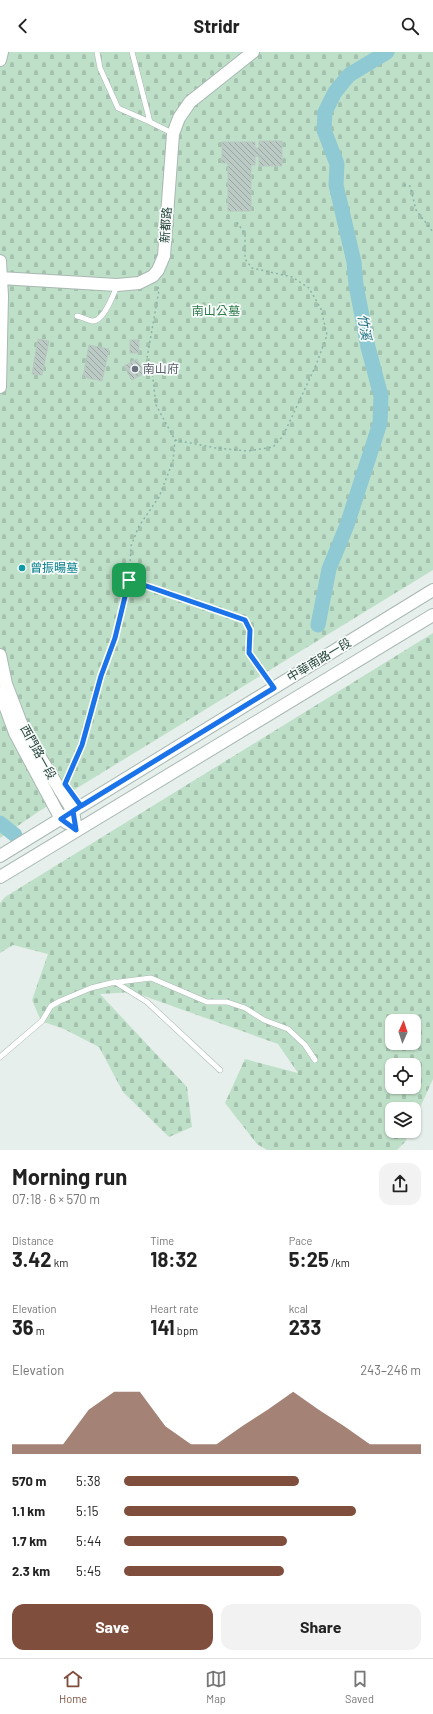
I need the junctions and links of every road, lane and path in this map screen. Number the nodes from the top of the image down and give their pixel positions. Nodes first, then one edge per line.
1 (2, 52) edge
2 (97, 52) edge
3 (132, 52) edge
4 (253, 52) edge
5 (0, 60) edge
6 (150, 122) junction
7 (173, 134) junction
8 (404, 185) dead end
9 (236, 221) dead end
10 (433, 232) edge
11 (0, 262) edge
12 (153, 276) junction
13 (1, 278) edge
14 (117, 285) junction
15 (77, 316) dead end
16 (0, 387) edge
17 (175, 440) junction
18 (129, 580) junction
19 (433, 590) edge
20 (433, 615) edge
21 (0, 655) edge
22 (274, 688) junction
23 (0, 692) edge
24 (65, 784) dead end
25 (73, 811) junction
26 (61, 819) junction
27 (76, 830) junction
28 (0, 856) edge
29 (0, 877) edge
30 (115, 982) junction
31 (0, 1057) edge
32 (315, 1060) dead end
33 (220, 1070) dead end

1 - 5 street
2 - 6 lane
3 - 6 lane
4 - 7 street, 新都路
6 - 7 lane
7 - 12 street, 新都路
8 - 10 path
9 - 17 path
11 - 13 street
12 - 14 street
12 - 17 path
13 - 14 street
13 - 16 street
14 - 15 lane
17 - 18 path
18 - 22 path
18 - 24 path
19 - 22 street, 中華南路一段
20 - 27 street, 中華南路一段
21 - 25 street, 西門路一段
22 - 25 street, 中華南路一段
23 - 26 street, 西門路一段
25 - 26 street, 中華南路一段
25 - 27 street, 西門路一段
26 - 27 street, 西門路一段
26 - 28 street, 中華南路一段
27 - 29 street, 中華南路一段
30 - 31 lane
30 - 32 lane
30 - 33 lane

